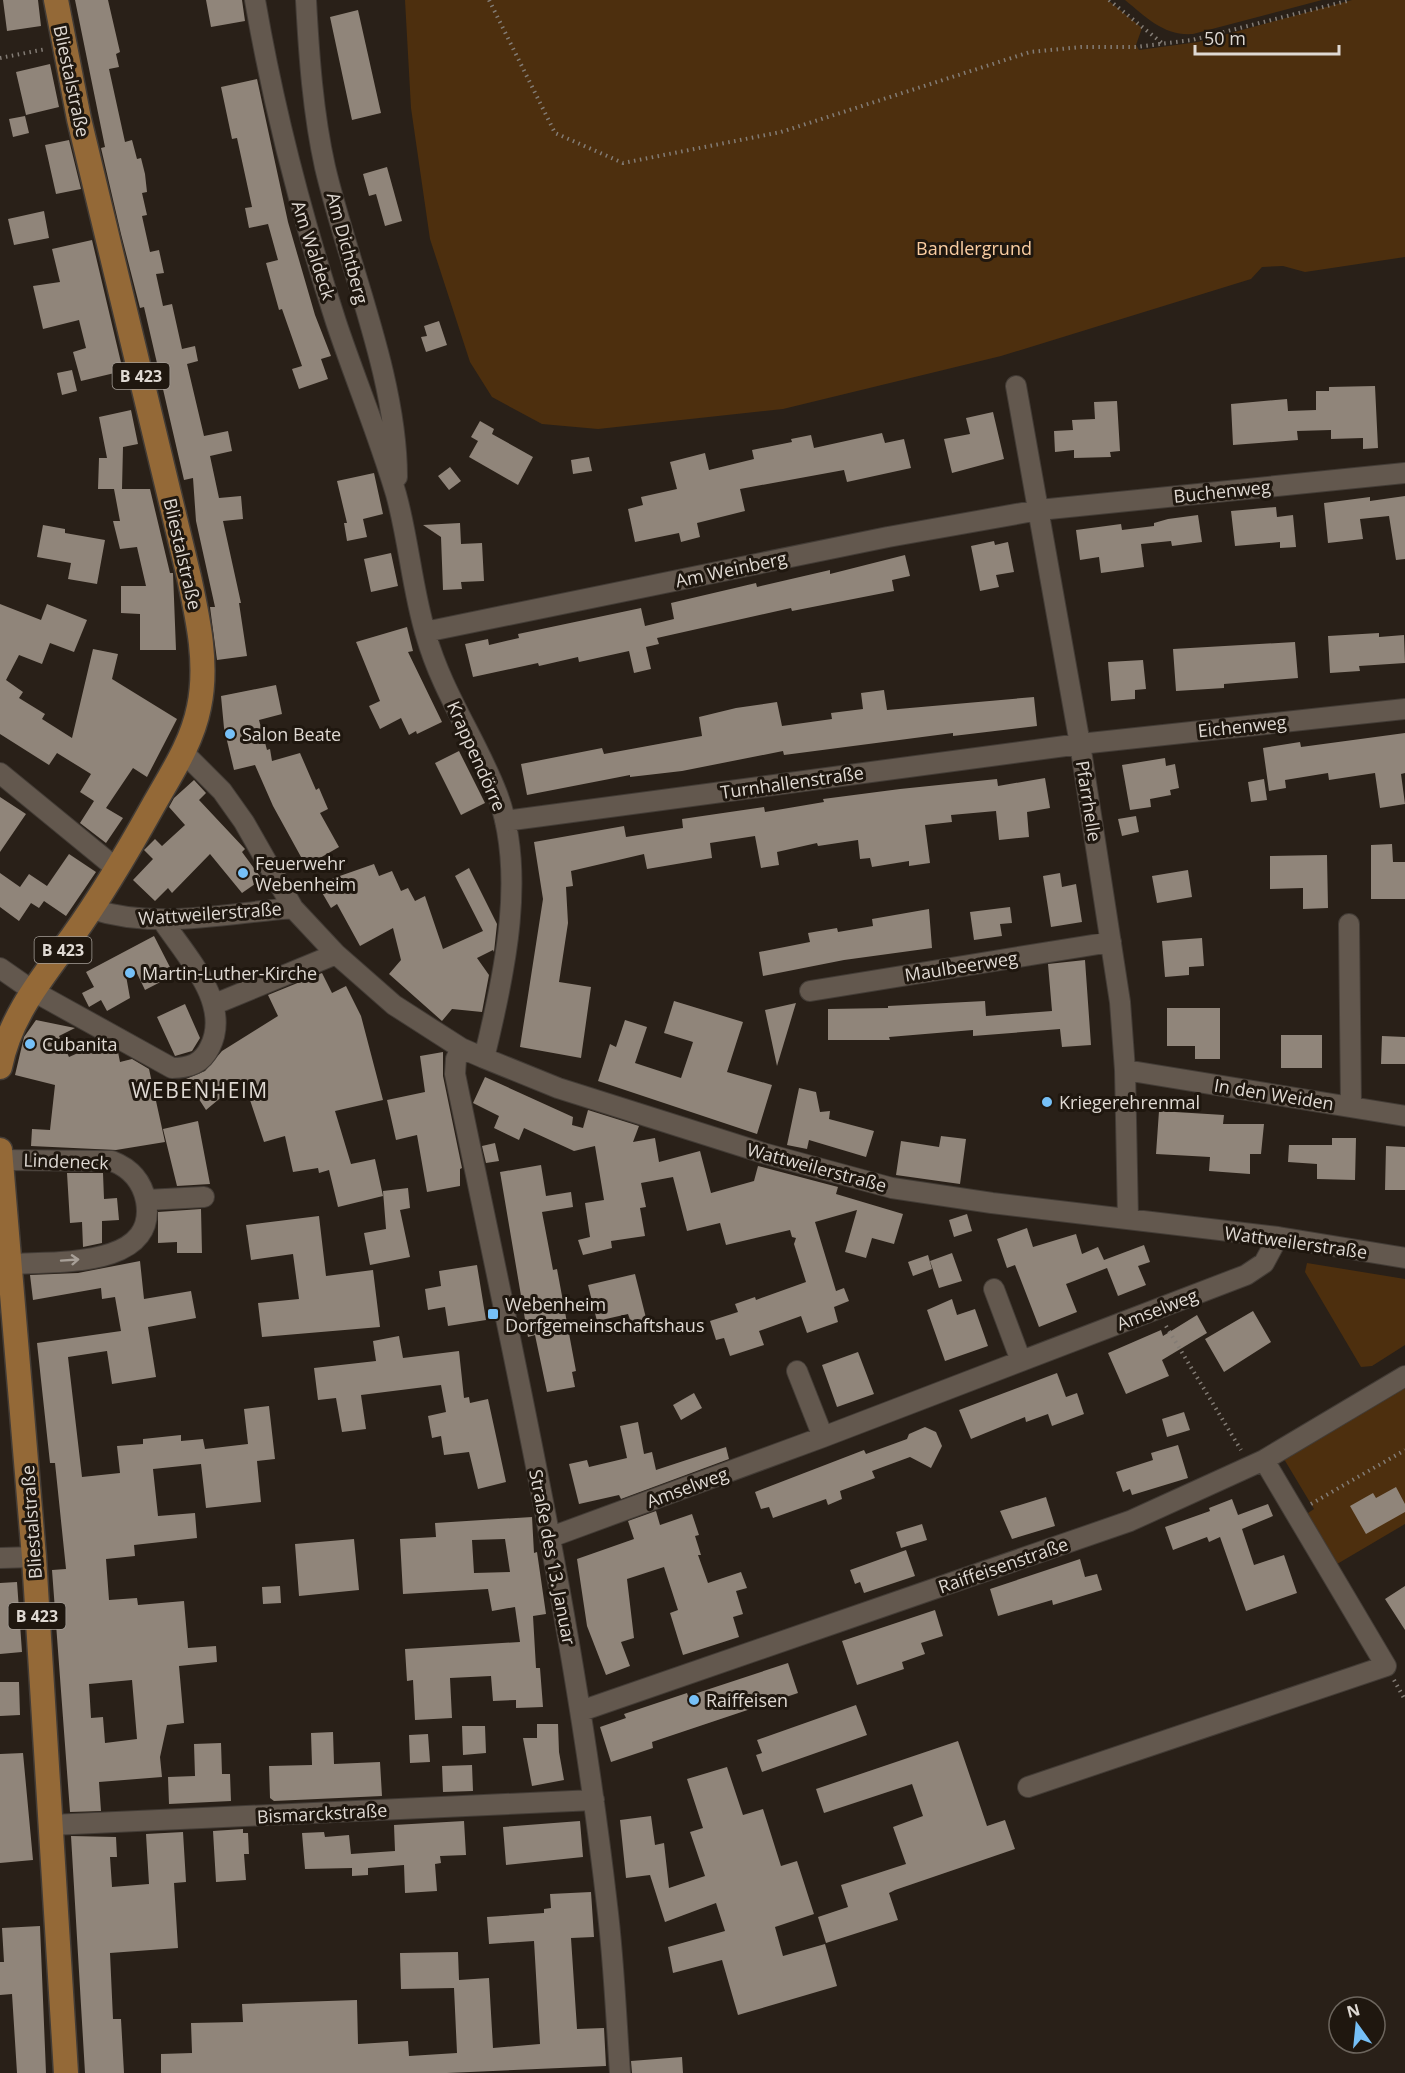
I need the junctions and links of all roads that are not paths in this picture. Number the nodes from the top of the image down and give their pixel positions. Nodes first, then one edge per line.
1 (56, 0) edge
2 (255, 0) edge
3 (306, 0) edge
4 (1016, 386) dead end
5 (1405, 473) edge
6 (396, 495) junction
7 (1039, 510) junction
8 (425, 632) junction
9 (1405, 709) edge
10 (1080, 744) junction
11 (183, 752) junction
12 (0, 773) edge
13 (505, 821) junction
14 (117, 869) junction
15 (293, 908) junction
16 (92, 909) junction
17 (162, 920) junction
18 (1349, 924) dead end
19 (1111, 942) junction
20 (336, 954) junction
21 (0, 968) edge
22 (33, 991) junction
23 (810, 991) dead end
24 (215, 1004) junction
25 (461, 1048) junction
26 (484, 1058) junction
27 (0, 1067) edge
28 (1125, 1070) junction
29 (1351, 1106) junction
30 (1405, 1116) edge
31 (0, 1155) edge
32 (204, 1197) dead end
33 (146, 1200) junction
34 (1128, 1219) junction
35 (1278, 1237) junction
36 (1405, 1258) edge
37 (11, 1264) junction
38 (994, 1289) dead end
39 (1021, 1361) junction
40 (797, 1371) dead end
41 (1405, 1376) edge
42 (823, 1437) junction
43 (1257, 1463) junction
44 (551, 1537) junction
45 (34, 1557) junction
46 (0, 1558) edge
47 (581, 1711) junction
48 (1028, 1787) dead end
49 (594, 1800) junction
50 (51, 1825) junction
51 (66, 2073) edge
52 (620, 2073) edge

1 - 11 main road, Bliestalstraße / B 423
2 - 6 street, Am Waldeck
3 - 6 street, Am Dichtberg
4 - 7 street, Pfarrhelle
5 - 7 street, Buchenweg
6 - 8 street, Krappendörre
7 - 8 street, Am Weinberg
7 - 10 street, Pfarrhelle
8 - 13 street, Krappendörre
9 - 10 street, Eichenweg
10 - 13 street, Turnhallenstraße
10 - 19 street, Pfarrhelle
11 - 14 main road, Bliestalstraße / B 423
11 - 15 street, Wattweilerstraße
12 - 14 street
13 - 26 street, Krappendörre
14 - 16 main road, Bliestalstraße / B 423
15 - 17 street, Wattweilerstraße
15 - 20 street, Wattweilerstraße
16 - 17 street, Wattweilerstraße
16 - 22 main road, Bliestalstraße / B 423
17 - 24 street
18 - 29 street, In den Weiden
19 - 23 street, Maulbeerweg
19 - 28 street, Pfarrhelle
20 - 24 street
20 - 25 street, Wattweilerstraße
21 - 22 street
22 - 24 street
22 - 27 main road, Bliestalstraße / B 423
25 - 26 street, Wattweilerstraße
25 - 44 street, Straße des 13. Januar
26 - 34 street, Wattweilerstraße
28 - 29 street, In den Weiden
28 - 34 street, Pfarrhelle
29 - 30 street, In den Weiden
31 - 33 street, Lindeneck
31 - 37 main road, Bliestalstraße / B 423
32 - 33 street
37 -> 33 street
34 - 35 street, Wattweilerstraße
35 - 36 street, Wattweilerstraße
35 - 39 street, Amselweg
37 - 45 main road, Bliestalstraße / B 423
38 - 39 street
39 - 42 street, Amselweg
40 - 42 street
41 - 43 street, Raiffeisenstraße
42 - 44 street, Amselweg
43 - 47 street, Raiffeisenstraße
43 - 48 street
44 - 47 street, Straße des 13. Januar
45 - 46 street
45 - 50 main road, Bliestalstraße / B 423
47 - 49 street, Straße des 13. Januar
49 - 50 street, Bismarckstraße
49 - 52 street, Straße des 13. Januar
50 - 51 main road, Bliestalstraße / B 423

